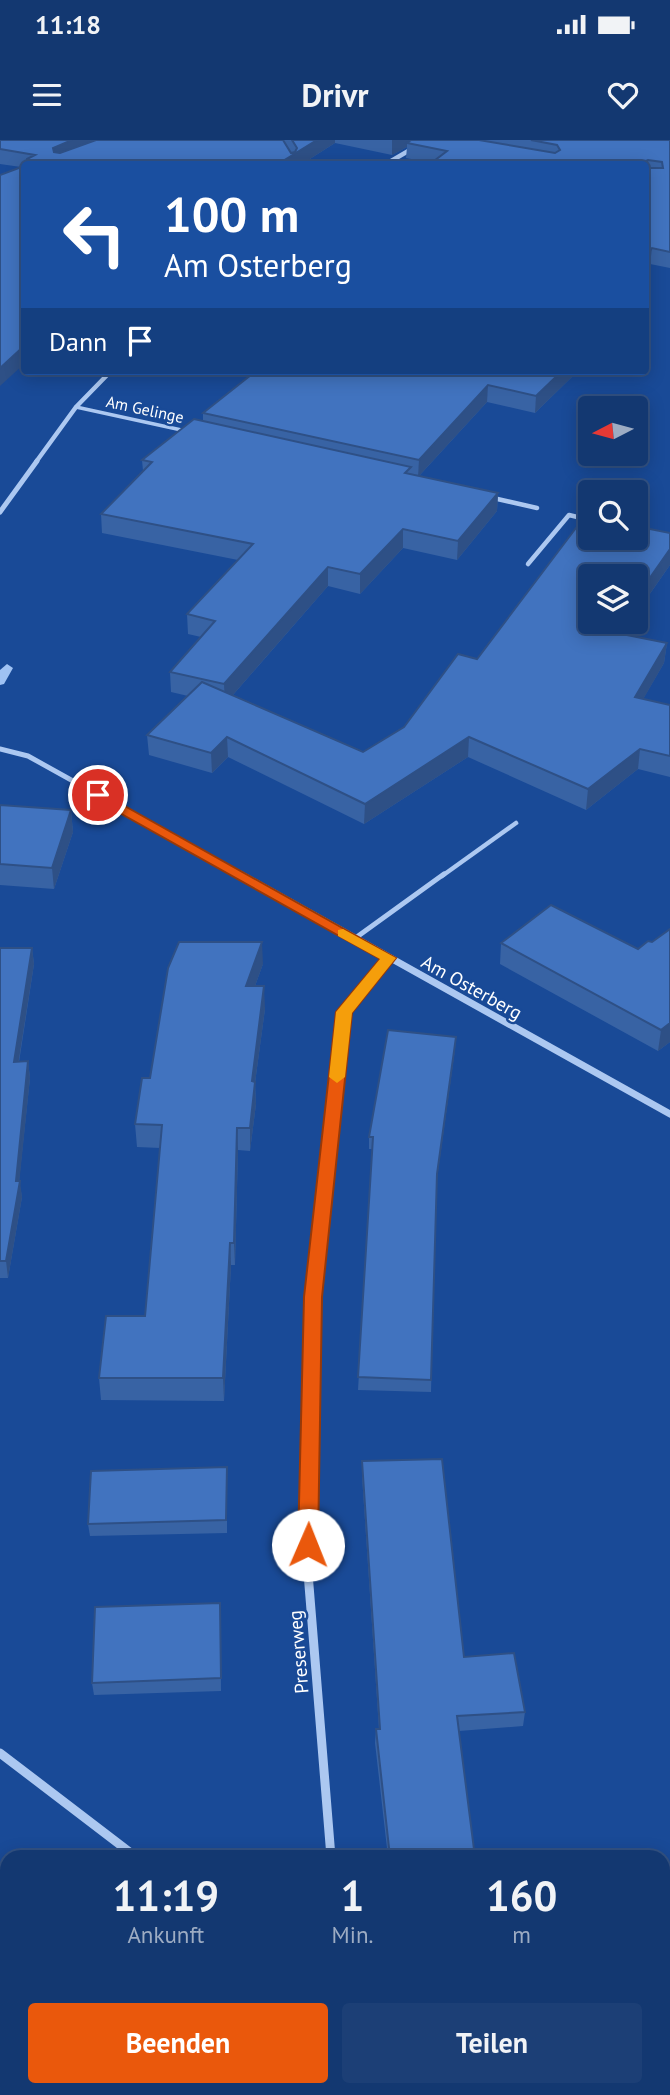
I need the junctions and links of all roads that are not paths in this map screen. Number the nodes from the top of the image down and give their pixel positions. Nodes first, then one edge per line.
1 (426, 141) edge
2 (439, 144) edge
3 (389, 161) edge
4 (107, 375) edge
5 (76, 407) junction
6 (199, 433) edge
7 (483, 496) edge
8 (537, 508) dead end
9 (0, 512) edge
10 (578, 517) edge
11 (528, 564) dead end
12 (0, 749) edge
13 (516, 823) dead end
14 (354, 939) junction
15 (389, 958) junction
16 (670, 1114) edge
17 (0, 1753) edge
18 (127, 1850) edge
19 (330, 1850) edge

1 - 2 lane
1 - 3 street
4 - 5 street
5 - 6 lane, Am Gelinge
5 - 9 street
7 - 8 lane
10 - 11 lane
12 - 14 street, Am Osterberg
13 - 14 lane
14 - 15 street, Am Osterberg
15 - 16 street, Am Osterberg
15 - 19 street, Preserweg
17 - 18 street

